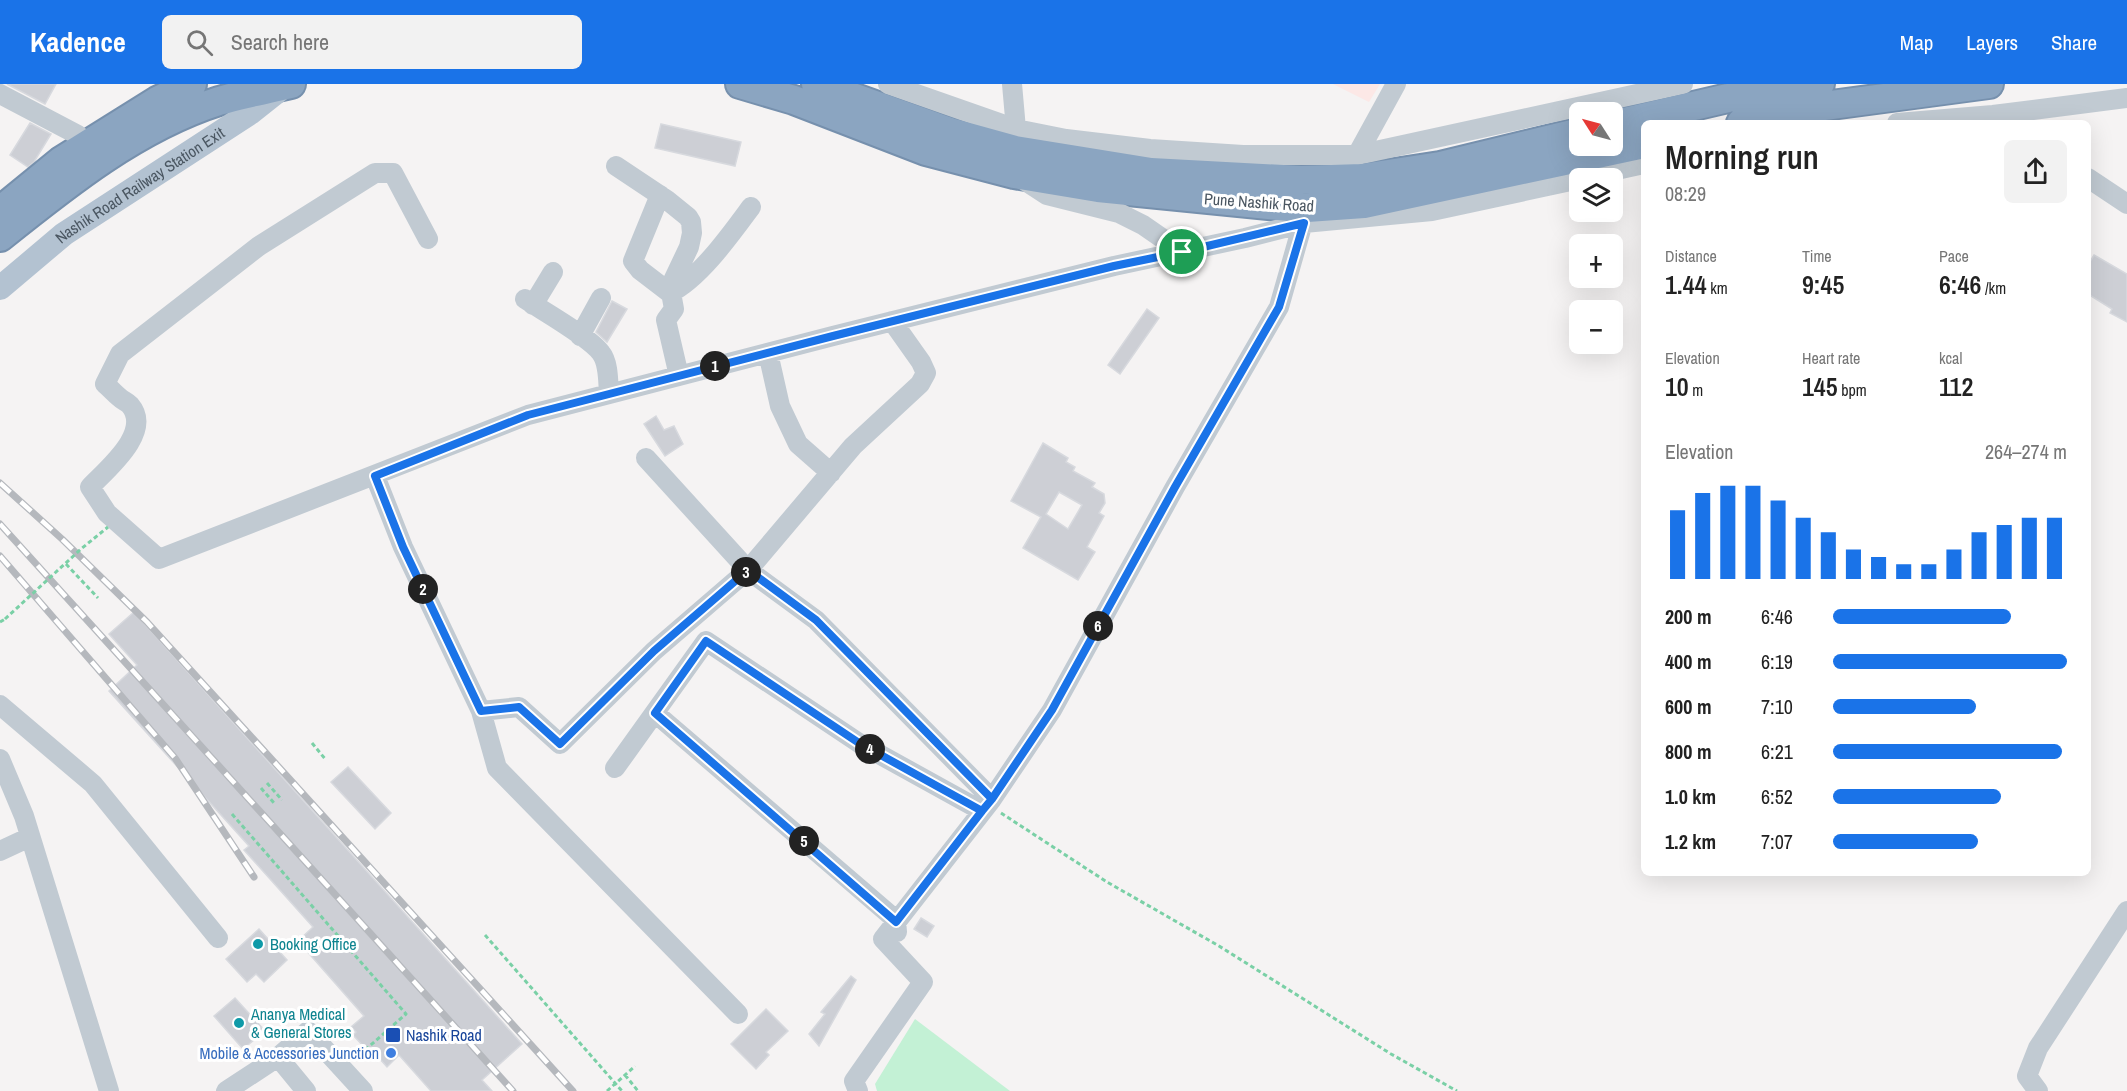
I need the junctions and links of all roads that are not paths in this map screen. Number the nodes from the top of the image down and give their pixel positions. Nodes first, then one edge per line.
1 (165, 84) edge
2 (192, 84) edge
3 (740, 84) edge
4 (816, 84) edge
5 (888, 84) edge
6 (1012, 84) edge
7 (1396, 84) edge
8 (1683, 84) edge
9 (1820, 84) edge
10 (1989, 84) edge
11 (288, 85) edge
12 (0, 94) edge
13 (2127, 98) edge
14 (1998, 119) edge
15 (1755, 120) edge
16 (1973, 120) edge
17 (1623, 122) edge
18 (78, 135) junction
19 (1569, 135) edge
20 (1641, 145) edge
21 (1015, 151) junction
22 (1357, 155) junction
23 (1641, 165) edge
24 (616, 166) dead end
25 (1623, 169) edge
26 (2091, 180) edge
27 (1569, 181) edge
28 (660, 195) junction
29 (0, 198) edge
30 (2127, 204) edge
31 (751, 207) dead end
32 (0, 211) edge
33 (1306, 216) junction
34 (0, 237) edge
35 (428, 239) dead end
36 (1182, 252) junction
37 (553, 272) dead end
38 (0, 288) edge
39 (670, 292) junction
40 (601, 298) dead end
41 (892, 321) junction
42 (580, 336) junction
43 (768, 353) junction
44 (679, 376) junction
45 (609, 394) junction
46 (646, 458) dead end
47 (831, 473) junction
48 (375, 476) junction
49 (748, 570) junction
50 (0, 705) edge
51 (481, 711) junction
52 (655, 713) junction
53 (0, 759) edge
54 (615, 768) dead end
55 (987, 805) junction
56 (30, 837) junction
57 (0, 851) edge
58 (2127, 911) edge
59 (896, 922) junction
60 (218, 938) dead end
61 (738, 1014) dead end
62 (278, 1057) junction
63 (109, 1091) edge
64 (226, 1091) edge
65 (306, 1091) edge
66 (363, 1091) edge
67 (858, 1091) edge
68 (2038, 1091) edge

1 - 18 street
2 - 32 highway
3 - 21 highway
4 - 21 highway
5 - 21 street
6 - 21 street
7 - 22 street
8 - 22 street
9 - 17 highway
10 - 15 highway
11 - 34 highway
11 - 38 main road, Nashik Road Railway Station Exit
12 - 18 street
13 - 14 street
14 - 16 street
18 - 29 street
19 - 21 highway, Pune Nashik Road
20 - 33 highway, Pune Nashik Road
21 - 22 street
21 - 33 highway, Pune Nashik Road
21 - 36 street
23 - 25 street
24 - 28 street
26 - 30 street
27 - 33 street
28 - 39 street
28 - 39 street
31 - 39 street
33 - 36 street
33 - 55 street
35 - 48 street
36 - 41 street
37 - 42 street
39 - 44 street
40 - 42 street
41 - 43 street
41 - 47 street
42 - 45 street
43 - 44 street
43 - 47 street
44 - 45 street
45 - 48 street
46 - 49 street
47 - 49 street
48 - 51 street
49 - 51 street
49 - 55 street
50 - 60 street
51 - 61 street
52 - 54 street
52 - 55 street
52 - 59 street
53 - 56 street
55 - 59 street
56 - 57 street
56 - 63 street
58 - 68 street
59 - 67 street
62 - 64 street
62 - 65 street
62 - 66 street

